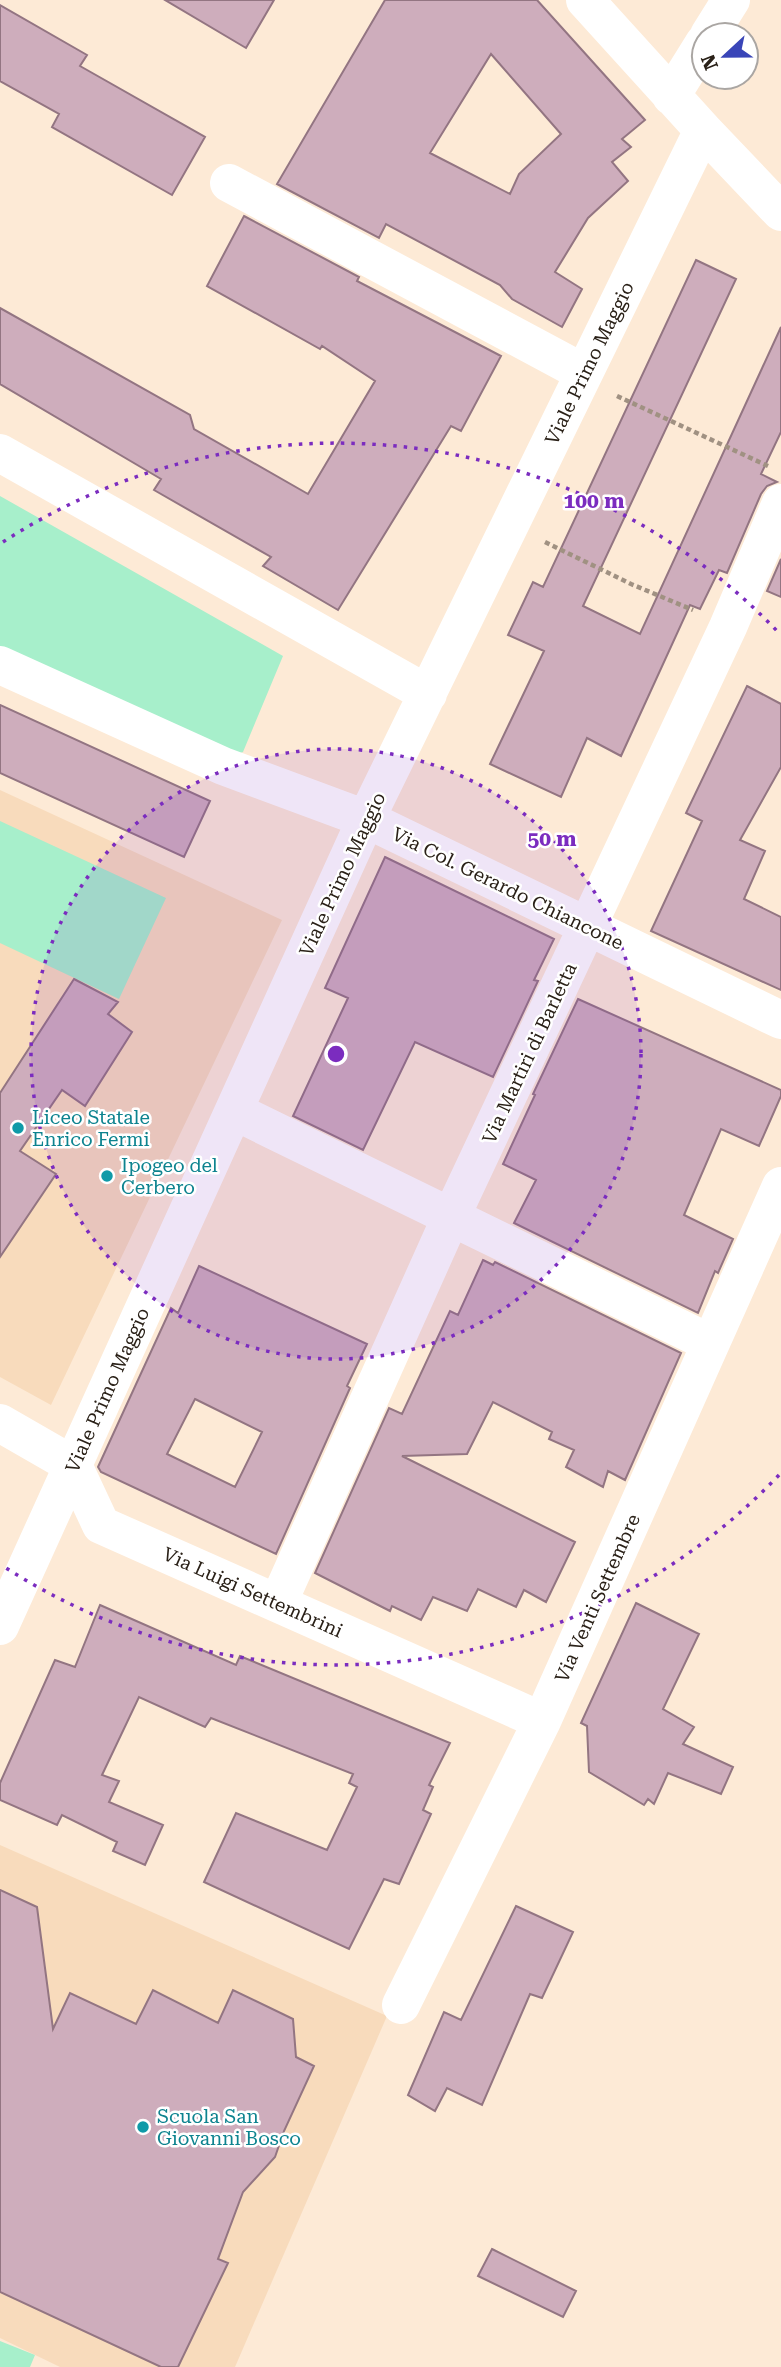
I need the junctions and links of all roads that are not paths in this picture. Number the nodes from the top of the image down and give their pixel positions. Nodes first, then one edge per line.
1 (585, 0) edge
2 (731, 0) edge
3 (718, 21) edge
4 (690, 65) edge
5 (671, 96) junction
6 (703, 131) junction
7 (229, 183) dead end
8 (781, 212) edge
9 (582, 377) junction
10 (0, 453) edge
11 (781, 503) edge
12 (0, 665) edge
13 (428, 694) junction
14 (366, 819) junction
15 (589, 927) junction
16 (781, 1020) edge
17 (234, 1111) junction
18 (781, 1186) edge
19 (451, 1217) junction
20 (710, 1343) junction
21 (0, 1423) edge
22 (73, 1465) junction
23 (278, 1603) junction
24 (0, 1626) edge
25 (542, 1721) junction
26 (401, 2005) dead end

1 - 5 street
2 - 3 street
4 - 5 street
5 - 6 street
6 - 8 street
6 - 9 street, Viale Primo Maggio
7 - 9 street
9 - 13 street, Viale Primo Maggio
10 - 13 street
11 - 15 street, Via Martiri di Barletta
12 - 14 street, Via Col. Gerardo Chiancone
13 - 14 street, Viale Primo Maggio
14 - 15 street, Via Col. Gerardo Chiancone
14 - 17 street, Viale Primo Maggio
15 - 16 street, Via Col. Gerardo Chiancone
15 - 19 street, Via Martiri di Barletta
17 - 19 street
17 - 22 street, Viale Primo Maggio
18 - 20 street, Via Venti Settembre
19 - 20 street
19 - 23 street, Via Martiri di Barletta
20 - 25 street, Via Venti Settembre
21 - 22 street
22 - 23 street, Via Luigi Settembrini
22 - 24 street, Viale Primo Maggio
23 - 25 street, Via Luigi Settembrini
25 - 26 street, Via Venti Settembre

